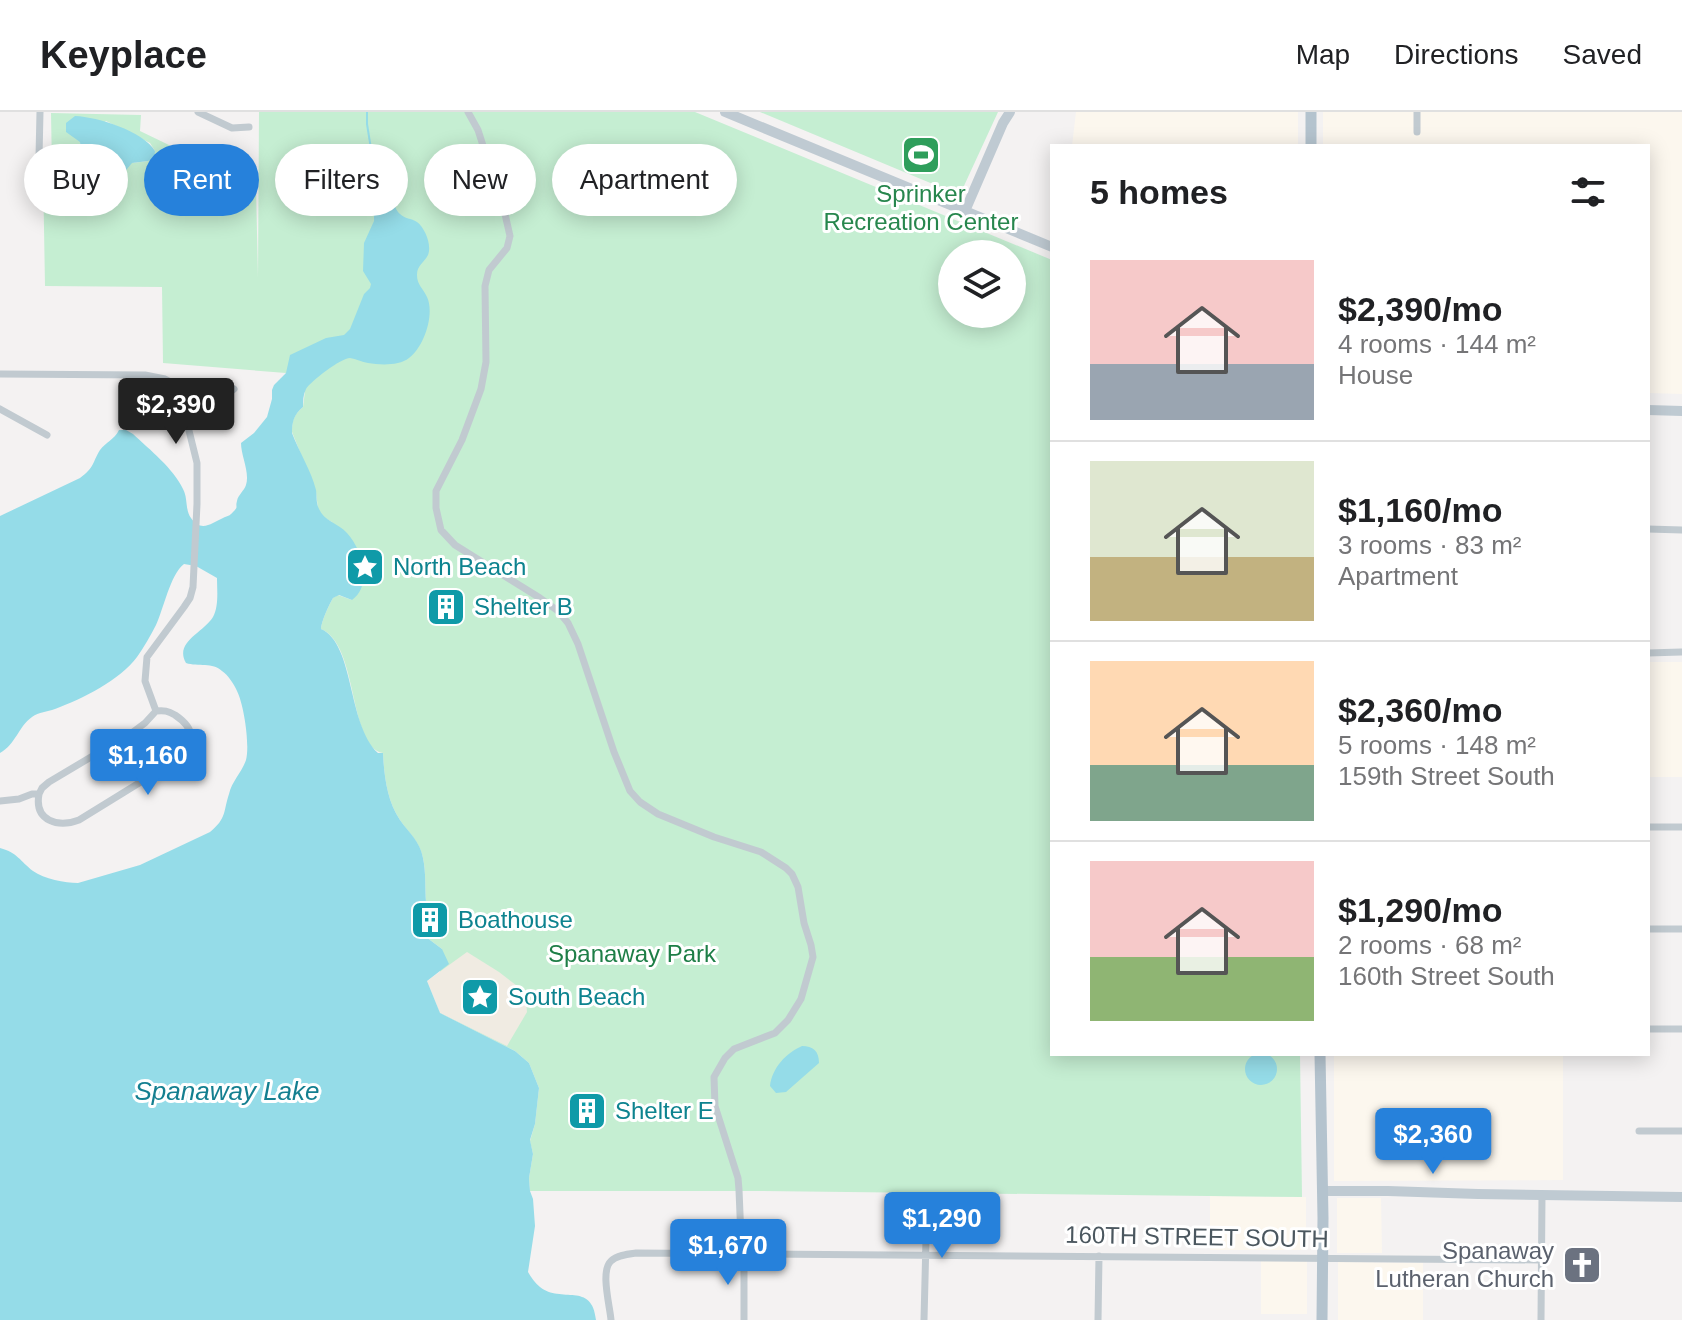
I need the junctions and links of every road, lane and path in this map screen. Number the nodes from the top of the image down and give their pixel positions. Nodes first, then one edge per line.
1 (40, 112) edge
2 (198, 112) edge
3 (468, 112) edge
4 (725, 112) edge
5 (1010, 112) edge
6 (1311, 112) edge
7 (1417, 112) edge
8 (249, 127) dead end
9 (1417, 132) dead end
10 (39, 144) edge
11 (1311, 144) edge
12 (965, 211) junction
13 (1050, 246) edge
14 (0, 374) edge
15 (178, 386) junction
16 (234, 389) dead end
17 (0, 409) edge
18 (1650, 410) edge
19 (1682, 411) edge
20 (47, 435) dead end
21 (1650, 529) edge
22 (1682, 530) edge
23 (1681, 652) edge
24 (1650, 653) edge
25 (156, 711) junction
26 (39, 794) junction
27 (0, 801) edge
28 (1650, 827) edge
29 (1682, 827) edge
30 (1650, 929) edge
31 (1682, 929) edge
32 (1650, 1029) edge
33 (1682, 1029) edge
34 (1320, 1056) edge
35 (1639, 1131) dead end
36 (1682, 1131) edge
37 (1323, 1191) junction
38 (1542, 1195) junction
39 (1682, 1197) edge
40 (927, 1199) dead end
41 (744, 1254) junction
42 (926, 1254) junction
43 (1099, 1256) junction
44 (1323, 1258) junction
45 (1541, 1260) junction
46 (611, 1320) edge
47 (744, 1320) edge
48 (924, 1320) edge
49 (1098, 1320) edge
50 (1322, 1320) edge
51 (1541, 1320) edge

1 - 10 street
2 - 8 street
3 - 41 street
4 - 12 street
5 - 12 street
6 - 11 main road
7 - 9 street
12 - 13 street
14 - 15 street
15 - 16 street
15 - 25 street
17 - 20 street
18 - 19 street
21 - 22 street
23 - 24 street
25 - 26 street
25 - 26 street
26 - 27 street
28 - 29 street
30 - 31 street
32 - 33 street
34 - 37 main road
35 - 36 street
37 - 38 street
37 - 44 main road
38 - 39 street
38 - 45 street
40 - 42 street
41 - 42 street, 160TH STREET SOUTH
41 - 46 street, 160TH STREET SOUTH
41 - 47 street
42 - 43 street, 160TH STREET SOUTH
42 - 48 street
43 - 44 street, 160TH STREET SOUTH
43 - 49 street
44 - 45 street, 160TH STREET SOUTH
44 - 50 main road
45 - 51 street

